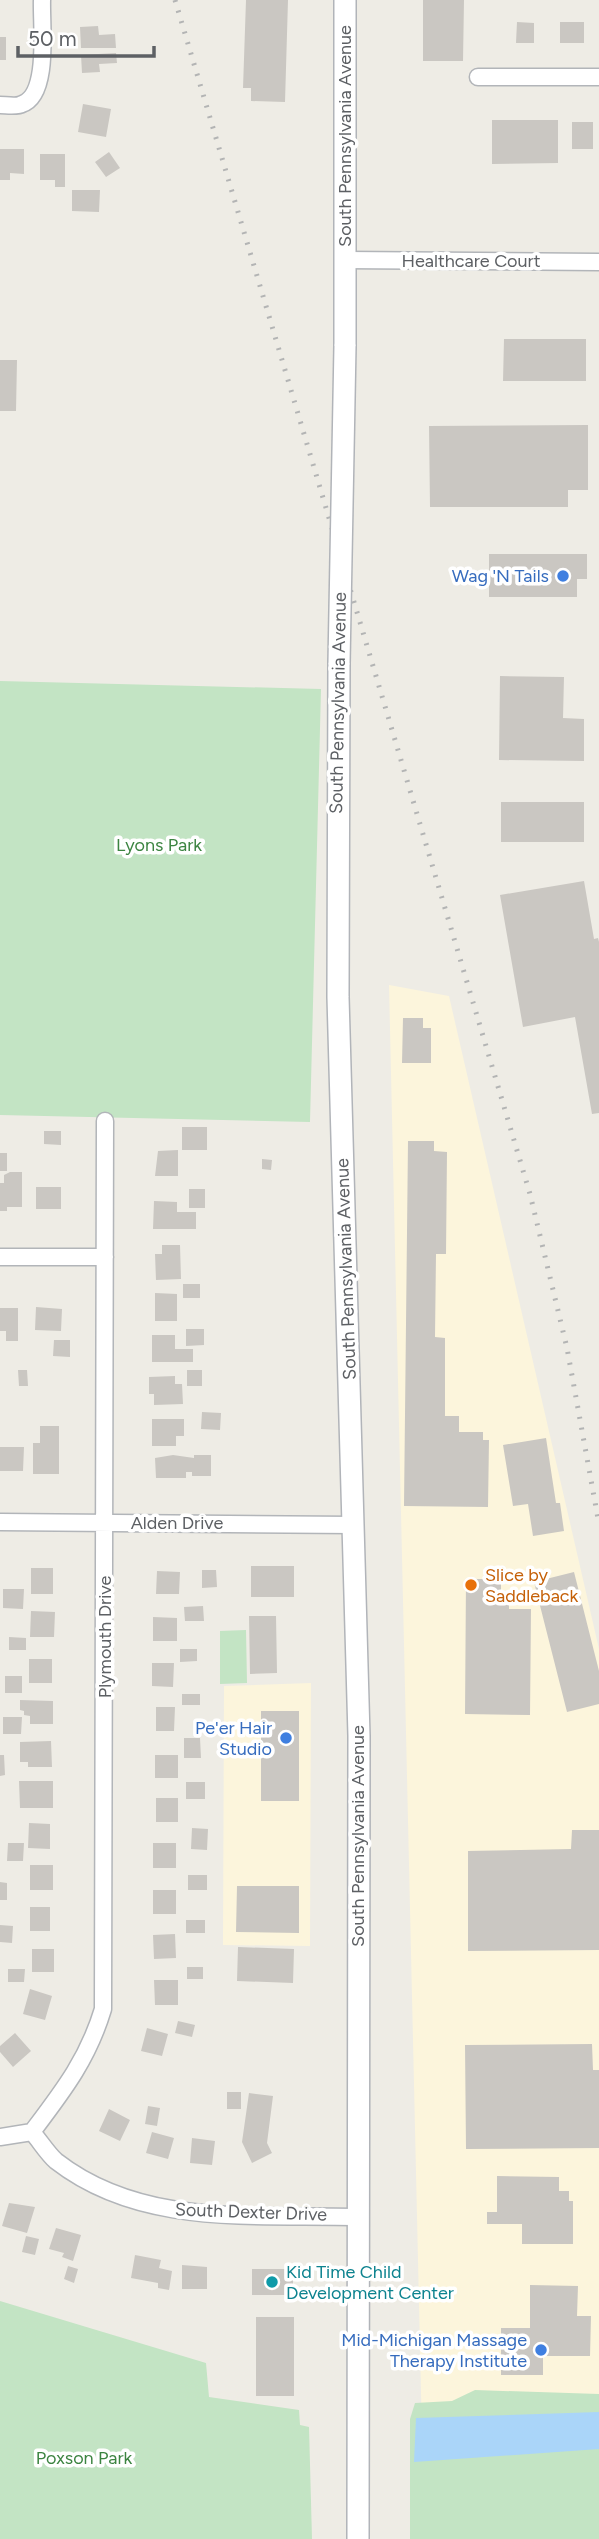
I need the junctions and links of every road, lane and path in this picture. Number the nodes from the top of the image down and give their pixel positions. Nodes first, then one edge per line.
1 (42, 0) edge
2 (345, 0) edge
3 (478, 77) dead end
4 (599, 77) edge
5 (0, 105) edge
6 (344, 260) junction
7 (599, 262) edge
8 (105, 1121) dead end
9 (0, 1257) edge
10 (105, 1257) junction
11 (0, 1522) edge
12 (105, 1523) junction
13 (354, 1525) junction
14 (32, 2132) junction
15 (0, 2137) edge
16 (358, 2217) junction
17 (358, 2539) edge

1 - 5 street
2 - 6 main road, South Pennsylvania Avenue
3 - 4 street
6 - 7 street, Healthcare Court
6 - 13 main road, South Pennsylvania Avenue, bridge
8 - 10 street, Plymouth Drive
9 - 10 street
10 - 12 street, Plymouth Drive
11 - 12 street, Alden Drive
12 - 13 street, Alden Drive
12 - 14 street, Plymouth Drive
13 - 16 main road, South Pennsylvania Avenue
14 - 15 street
14 - 16 street, South Dexter Drive
16 - 17 main road, South Pennsylvania Avenue

